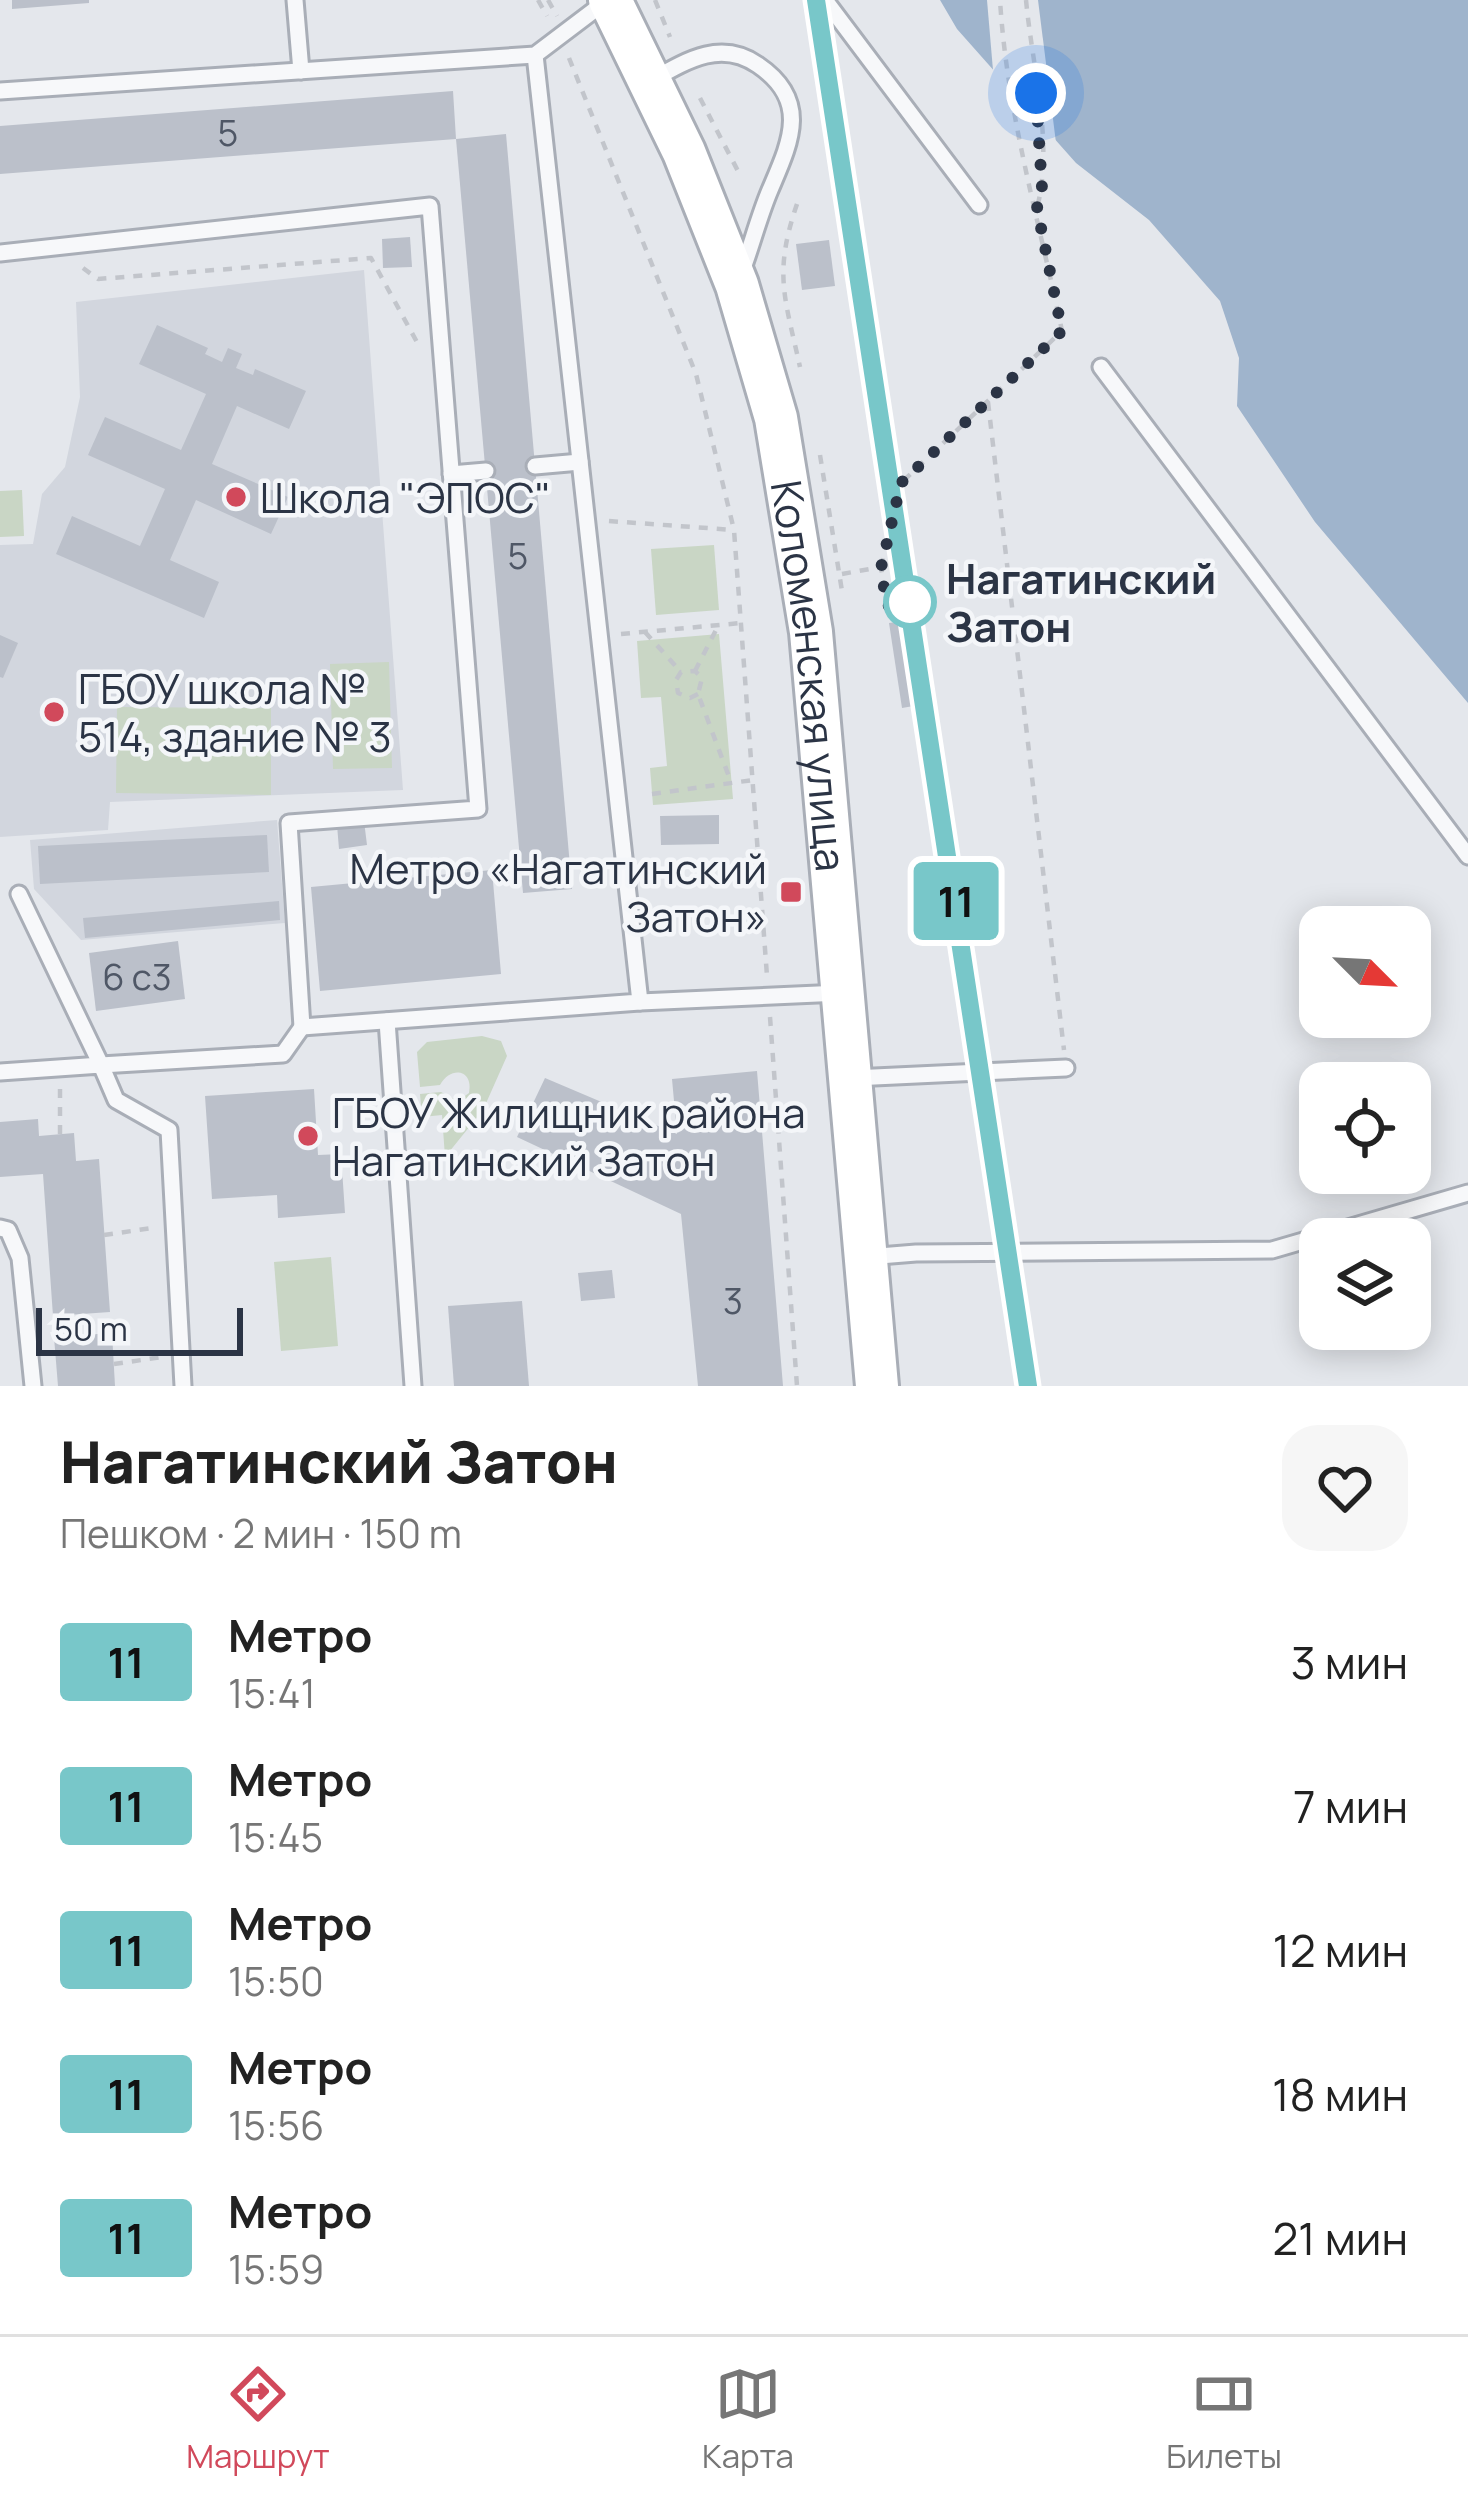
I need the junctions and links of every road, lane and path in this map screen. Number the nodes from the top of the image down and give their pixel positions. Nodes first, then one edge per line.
1 (295, 0) edge
2 (609, 0) edge
3 (655, 0) edge
4 (825, 0) edge
5 (1000, 0) edge
6 (1026, 0) edge
7 (560, 36) junction
8 (670, 37) dead end
9 (535, 55) junction
10 (301, 71) junction
11 (648, 83) junction
12 (0, 92) edge
13 (697, 93) dead end
14 (739, 173) dead end
15 (797, 204) dead end
16 (980, 205) dead end
17 (1037, 208) junction
18 (54, 247) junction
19 (0, 253) edge
20 (737, 285) junction
21 (1101, 367) dead end
22 (803, 378) dead end
23 (444, 392) junction
24 (988, 402) junction
25 (818, 448) dead end
26 (580, 462) junction
27 (535, 466) dead end
28 (486, 471) dead end
29 (451, 474) junction
30 (586, 520) junction
31 (734, 530) junction
32 (881, 568) junction
33 (887, 606) dead end
34 (741, 623) junction
35 (718, 625) junction
36 (645, 632) junction
37 (599, 636) junction
38 (695, 671) junction
39 (681, 672) junction
40 (698, 694) junction
41 (752, 780) junction
42 (731, 782) junction
43 (652, 794) dead end
44 (1468, 856) edge
45 (19, 894) dead end
46 (842, 993) junction
47 (768, 997) junction
48 (640, 1002) junction
49 (387, 1022) junction
50 (302, 1027) junction
51 (100, 1065) junction
52 (60, 1068) junction
53 (1066, 1068) joint
54 (0, 1072) edge
55 (849, 1078) junction
56 (60, 1134) dead end
57 (1468, 1193) edge
58 (174, 1224) junction
59 (0, 1228) edge
60 (104, 1234) dead end
61 (866, 1257) junction
62 (181, 1354) junction
63 (114, 1364) dead end
64 (33, 1386) edge
65 (183, 1386) edge
66 (413, 1386) edge
67 (797, 1386) edge
68 (877, 1386) edge

1 - 10 lane
2 - 7 lane
2 - 11 street, Коломенская улица
3 - 8 path
4 - 16 lane
5 - 17 path
6 - 17 path
7 - 9 lane
7 - 31 path
9 - 10 lane
9 - 26 lane
10 - 12 lane
11 - 20 street, Коломенская улица
11 - 20 lane
13 - 14 path
15 - 22 path
17 - 24 path
18 - 19 lane
18 - 23 path
18 - 23 lane
20 - 46 street, Коломенская улица
21 - 44 lane
23 - 29 lane
24 - 32 path
24 - 53 path
25 - 32 path
26 - 27 lane
26 - 30 lane
28 - 29 lane
29 - 50 lane
30 - 31 path
30 - 37 lane
31 - 34 path
32 - 33 path
34 - 35 path
34 - 41 path
35 - 36 path
35 - 38 path
36 - 37 path
36 - 39 path
37 - 48 lane
38 - 39 path
38 - 40 path
39 - 40 path
40 - 42 path
41 - 42 path
41 - 47 path
42 - 43 path
45 - 51 lane
46 - 47 lane
46 - 55 street, Коломенская улица
47 - 48 lane
47 - 67 path
48 - 49 lane
49 - 50 lane
49 - 66 lane
50 - 51 lane
51 - 52 lane
51 - 58 lane
52 - 54 lane
52 - 56 path
53 - 55 lane
55 - 61 street, Коломенская улица
57 - 61 lane
58 - 60 path
58 - 62 lane
59 - 64 lane
61 - 68 street, Коломенская улица
62 - 63 path
62 - 65 lane

